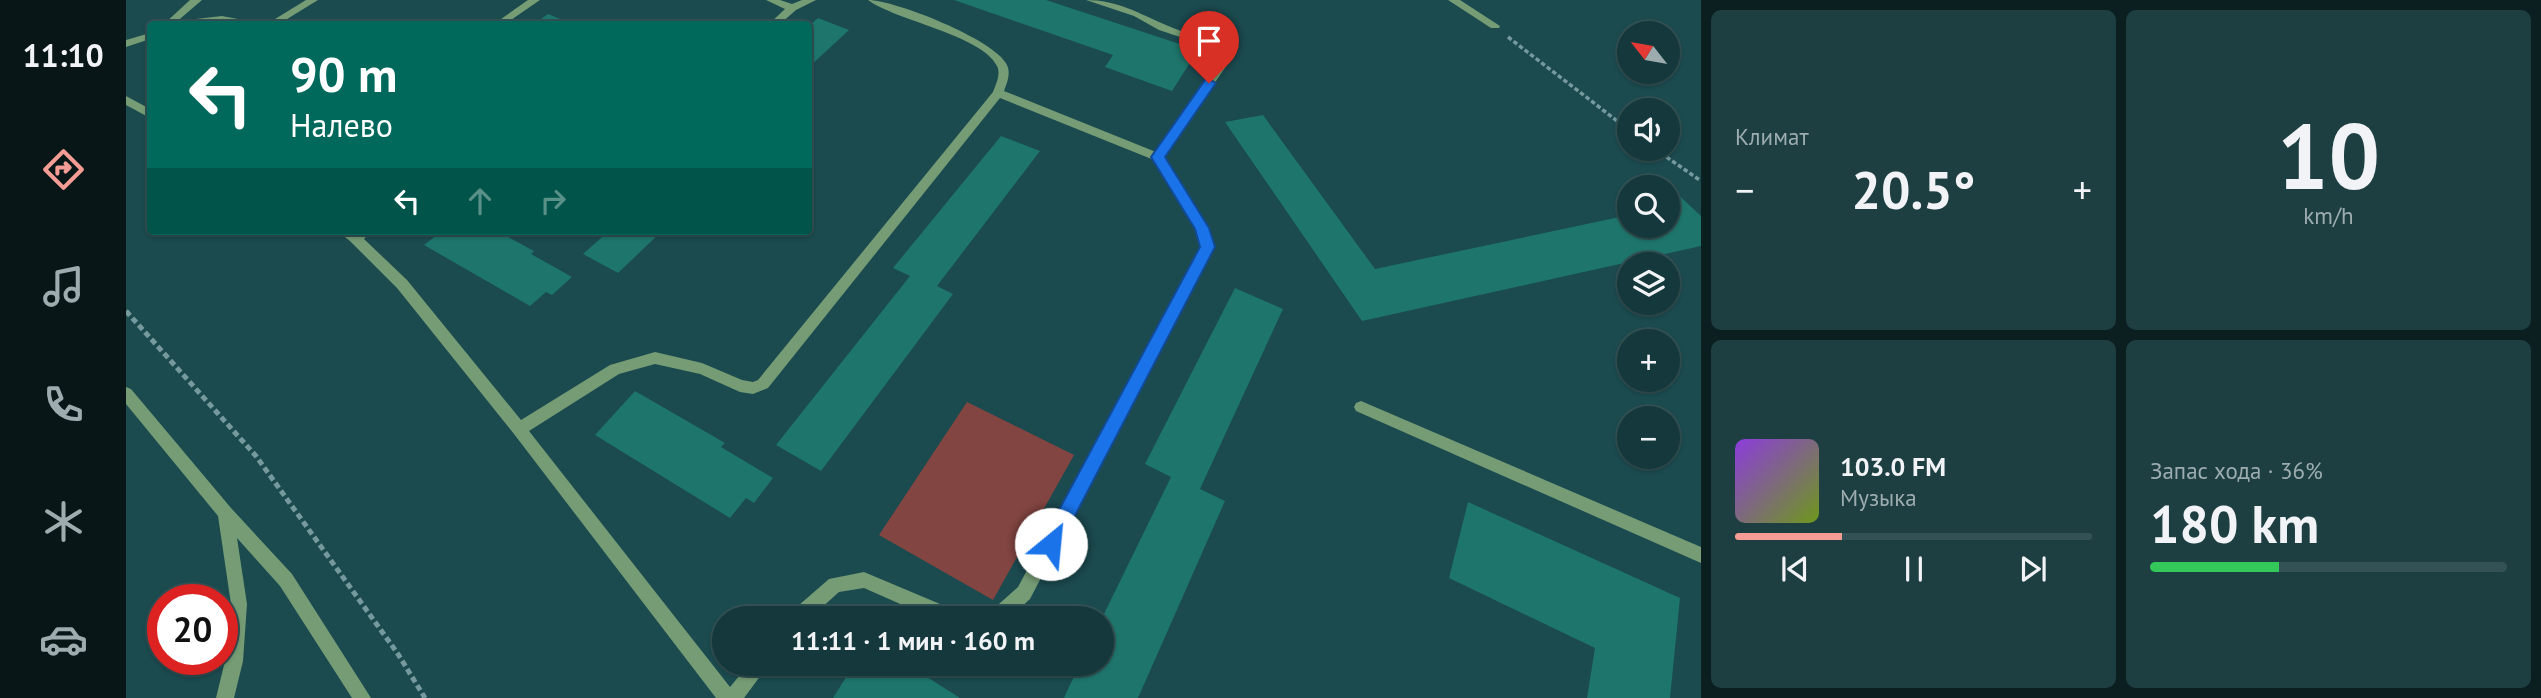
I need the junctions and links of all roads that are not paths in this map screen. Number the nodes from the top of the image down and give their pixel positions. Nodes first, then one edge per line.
1 (197, 0) edge
2 (313, 0) edge
3 (535, 0) edge
4 (771, 0) edge
5 (811, 0) edge
6 (873, 0) edge
7 (1091, 0) edge
8 (1453, 0) edge
9 (1111, 3) edge
10 (792, 8) junction
11 (172, 21) edge
12 (205, 21) edge
13 (235, 21) edge
14 (277, 21) edge
15 (504, 21) edge
16 (777, 21) edge
17 (1495, 26) road end
18 (147, 37) edge
19 (126, 44) edge
20 (998, 93) junction
21 (126, 100) edge
22 (147, 112) edge
23 (1158, 157) junction
24 (356, 235) edge
25 (126, 393) edge
26 (1361, 407) dead end
27 (519, 429) junction
28 (225, 513) junction
29 (1701, 555) edge
30 (810, 606) edge
31 (925, 606) edge
32 (1009, 606) edge
33 (751, 676) edge
34 (225, 698) edge
35 (362, 698) edge
36 (727, 698) edge
37 (733, 698) edge

1 - 11 street
2 - 14 street
3 - 15 street
4 - 10 street
5 - 10 street
6 - 20 street
7 - 9 street
8 - 17 street
9 - 23 street
10 - 16 street
12 - 13 street
18 - 19 street
20 - 23 street
20 - 27 street
21 - 22 street
23 - 32 street
24 - 27 street
25 - 28 street
26 - 29 street
27 - 36 street
28 - 34 street
28 - 35 street
30 - 31 street
33 - 37 street

